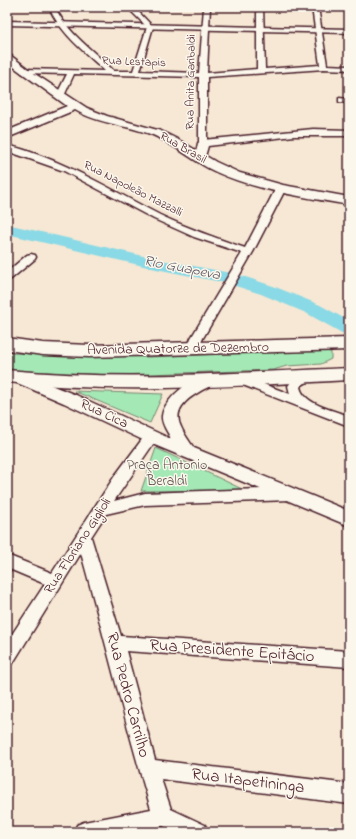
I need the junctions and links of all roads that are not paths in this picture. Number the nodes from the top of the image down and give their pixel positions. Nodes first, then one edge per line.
1 (52, 7) edge
2 (130, 7) edge
3 (207, 7) edge
4 (260, 7) edge
5 (315, 7) edge
6 (7, 23) edge
7 (63, 24) junction
8 (150, 27) junction
9 (205, 28) junction
10 (261, 29) junction
11 (318, 30) junction
12 (349, 31) edge
13 (9, 60) edge
14 (324, 67) junction
15 (349, 68) edge
16 (25, 71) junction
17 (260, 71) junction
18 (72, 72) junction
19 (111, 72) junction
20 (136, 73) junction
21 (203, 75) junction
22 (60, 96) junction
23 (76, 106) junction
24 (349, 133) edge
25 (7, 134) edge
26 (203, 143) junction
27 (7, 148) edge
28 (200, 158) junction
29 (281, 188) junction
30 (349, 201) edge
31 (248, 252) junction
32 (31, 257) dead end
33 (7, 277) edge
34 (7, 344) edge
35 (343, 344) edge
36 (193, 349) junction
37 (349, 374) edge
38 (313, 376) junction
39 (14, 377) edge
40 (239, 379) junction
41 (207, 381) junction
42 (307, 405) junction
43 (349, 421) edge
44 (151, 437) junction
45 (187, 451) junction
46 (119, 481) junction
47 (289, 494) junction
48 (145, 499) junction
49 (102, 509) junction
50 (349, 519) edge
51 (84, 537) junction
52 (7, 561) edge
53 (55, 581) junction
54 (115, 643) junction
55 (7, 657) edge
56 (349, 659) edge
57 (148, 768) junction
58 (349, 794) edge
59 (163, 816) junction
60 (84, 832) edge
61 (198, 832) edge

1 - 7 street
2 - 8 street
3 - 9 street, Rua Anita Garibaldi
4 - 10 street
5 - 11 street
6 - 7 street
7 - 8 street
7 - 19 street
8 - 9 street
8 - 20 street
9 - 10 street
9 - 21 street, Rua Anita Garibaldi
10 - 11 street
10 - 17 street
11 - 12 street
11 - 14 street
13 - 16 main road, Rua Brasil
14 - 15 street, Rua Lestapis
14 - 17 street, Rua Lestapis
16 - 18 street, Rua Lestapis
16 - 22 main road, Rua Brasil
17 - 21 street, Rua Lestapis
18 - 19 street, Rua Lestapis
18 - 22 street
19 - 20 street, Rua Lestapis
20 - 21 street, Rua Lestapis
21 - 26 street, Rua Anita Garibaldi
22 - 23 main road, Rua Brasil
23 - 25 main road
23 - 28 main road, Rua Brasil
24 - 26 street
26 - 28 street, Rua Anita Garibaldi
27 - 31 street, Rua Napoleão Mazzalli
28 - 29 main road, Rua Brasil
29 - 30 main road, Rua Brasil
29 - 31 street
31 - 36 street
32 - 33 street
34 - 36 main road, Avenida Quatorze de Dezembro
35 - 36 main road, Avenida Quatorze de Dezembro
35 - 38 main road
37 - 38 main road
38 - 40 main road
38 - 42 street
39 - 41 main road
39 - 44 street, Rua Cica
40 - 41 main road
40 - 42 street
41 - 45 street
42 - 43 street
44 - 45 street, Rua Cica
44 - 46 street, Rua Floriano Giglioli
45 - 47 street, Rua Cica
46 - 48 street
46 - 49 street, Rua Floriano Giglioli
47 - 48 street
47 - 50 street, Rua Cica
48 - 49 street
49 - 51 street, Rua Floriano Giglioli
51 - 53 street, Rua Floriano Giglioli
51 - 54 street, Rua Pedro Carrilho
52 - 53 street
53 - 55 street, Rua Floriano Giglioli
54 - 56 street, Rua Presidente Epitácio
54 - 57 street, Rua Pedro Carrilho
57 - 58 street, Rua Itapetininga
57 - 59 street, Rua Pedro Carrilho
59 - 60 street
59 - 61 street

